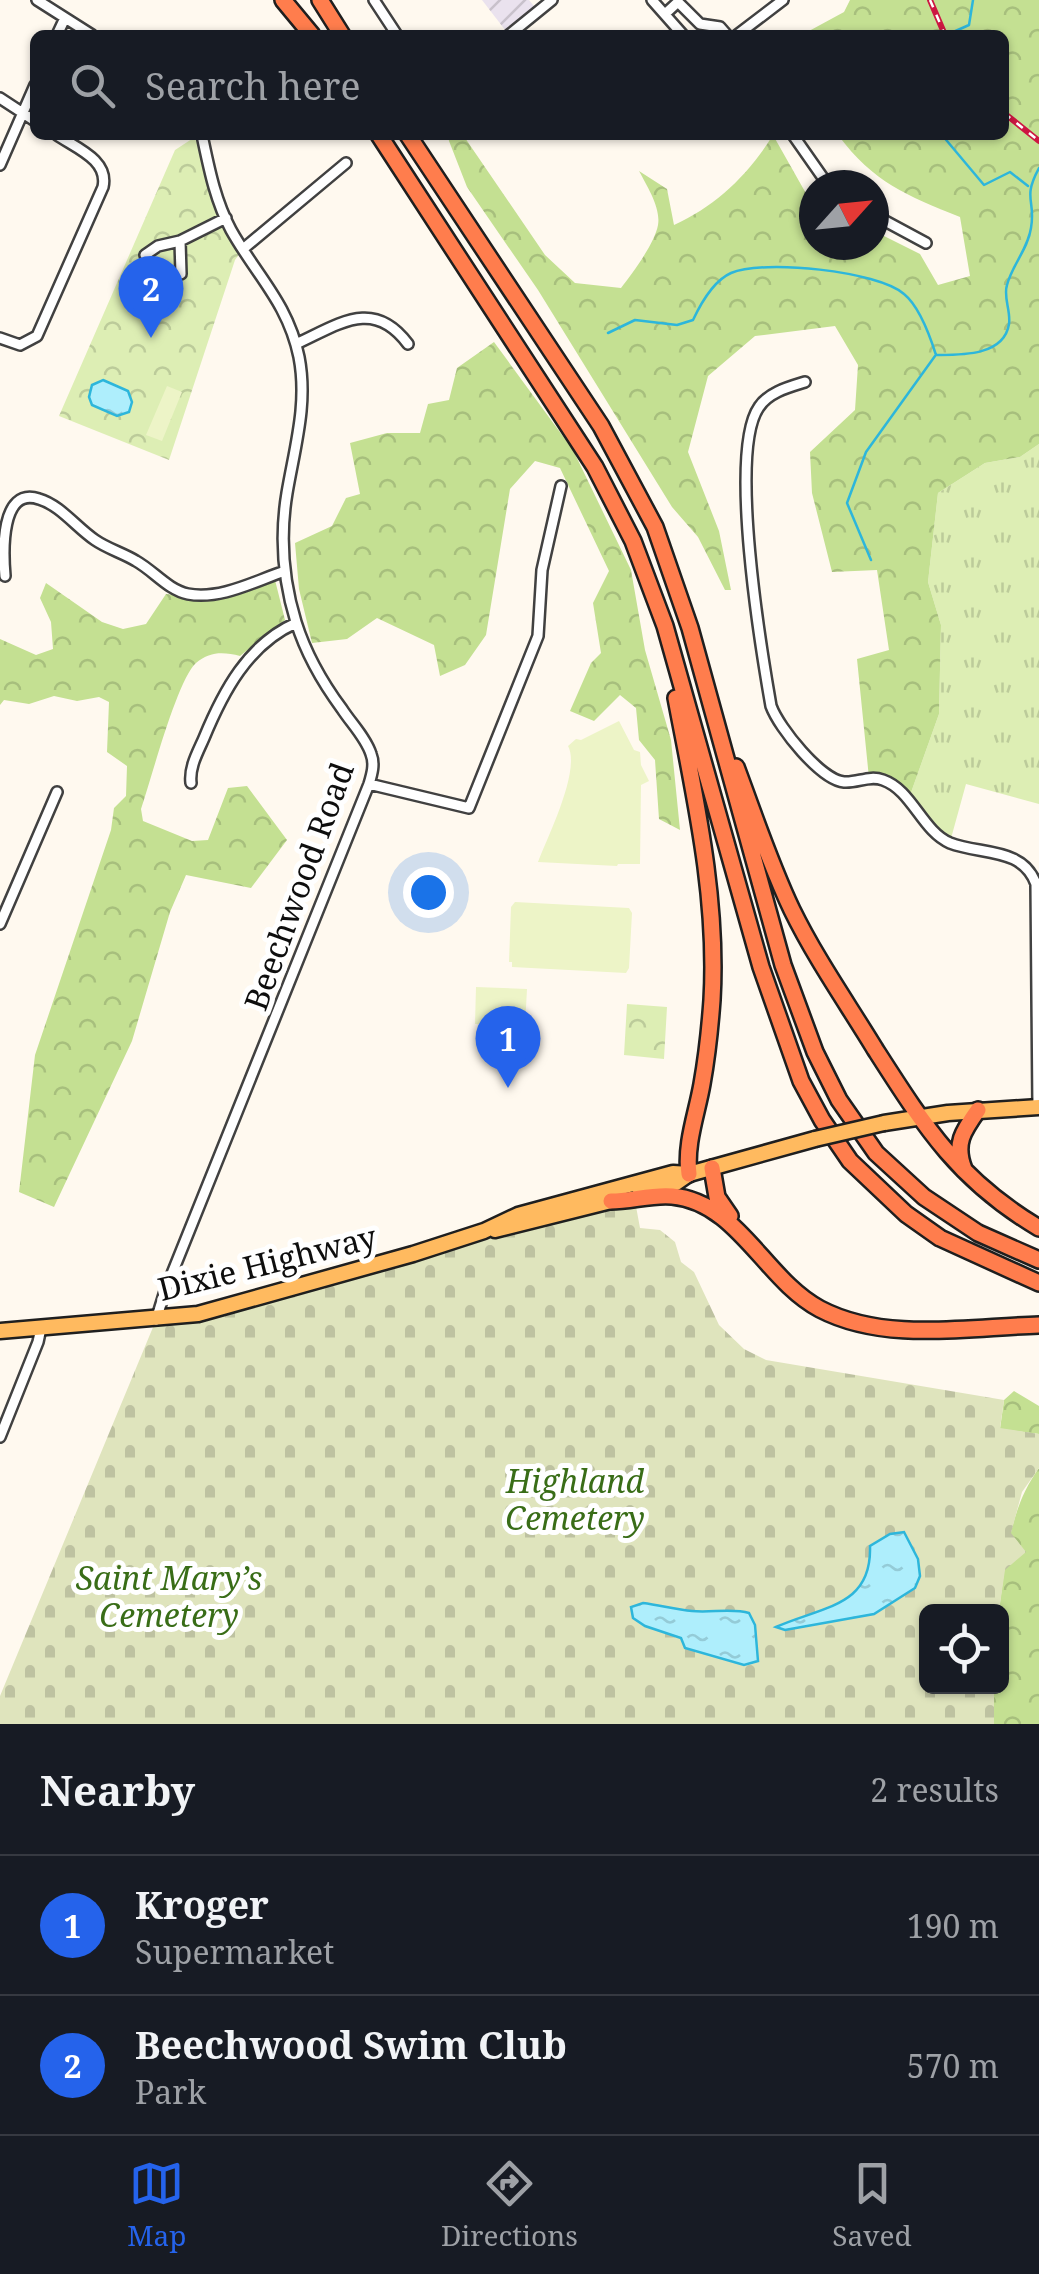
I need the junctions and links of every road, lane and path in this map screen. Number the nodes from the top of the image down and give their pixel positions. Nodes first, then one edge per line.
1 (38, 0) edge
2 (283, 0) edge
3 (291, 0) edge
4 (320, 0) edge
5 (374, 0) edge
6 (552, 0) edge
7 (652, 0) edge
8 (783, 0) edge
9 (665, 14) junction
10 (66, 18) junction
11 (60, 30) edge
12 (84, 30) edge
13 (309, 30) edge
14 (310, 30) edge
15 (339, 30) edge
16 (394, 30) edge
17 (515, 30) edge
18 (679, 30) edge
19 (722, 30) edge
20 (744, 30) edge
21 (30, 97) edge
22 (0, 98) edge
23 (23, 113) junction
24 (30, 118) edge
25 (64, 140) edge
26 (203, 140) edge
27 (382, 140) edge
28 (411, 140) edge
29 (796, 140) edge
30 (346, 163) dead end
31 (0, 165) edge
32 (818, 170) edge
33 (226, 218) junction
34 (889, 223) edge
35 (180, 241) junction
36 (926, 243) dead end
37 (243, 249) junction
38 (145, 255) dead end
39 (181, 274) dead end
40 (0, 338) edge
41 (296, 344) junction
42 (408, 344) dead end
43 (806, 382) dead end
44 (561, 486) dead end
45 (285, 571) junction
46 (5, 576) dead end
47 (648, 577) junction
48 (296, 623) junction
49 (712, 702) junction
50 (191, 783) dead end
51 (369, 784) junction
52 (56, 792) dead end
53 (0, 924) edge
54 (1039, 1107) edge
55 (978, 1110) junction
56 (919, 1117) junction
57 (712, 1168) junction
58 (689, 1174) junction
59 (967, 1177) junction
60 (611, 1201) junction
61 (1039, 1228) edge
62 (484, 1231) junction
63 (752, 1248) junction
64 (1039, 1260) edge
65 (1039, 1283) edge
66 (156, 1320) junction
67 (1039, 1325) edge
68 (40, 1328) junction
69 (0, 1331) edge
70 (0, 1437) edge

1 - 10 street
2 - 13 highway
3 - 14 highway
4 - 15 highway
5 - 16 street
6 - 17 street
7 - 9 street
8 - 20 street
9 - 18 street
9 - 19 street
10 - 11 street
10 - 12 street
21 - 23 street
22 - 23 street
23 - 24 street
23 - 31 street
25 - 40 street
26 - 33 street, Beechwood Road
27 - 47 highway
28 - 49 highway
29 - 32 street
30 - 37 street
33 - 35 street
33 - 37 street, Beechwood Road
34 - 36 street
35 - 38 street
35 - 39 street
37 - 41 street, Beechwood Road
41 - 42 street
41 - 45 street, Beechwood Road
43 - 54 street
44 - 51 street
45 - 46 street
45 - 48 street, Beechwood Road
47 - 58 highway
47 - 65 highway
48 - 50 street
48 - 51 street, Beechwood Road
49 - 56 highway
49 - 64 highway
51 - 66 street, Beechwood Road
52 - 53 street
54 - 55 main road, Dixie Highway
55 - 56 main road, Dixie Highway
55 - 59 highway
56 - 57 main road, Dixie Highway, bridge
56 - 59 highway
57 - 58 main road, Dixie Highway
57 - 63 highway
58 - 60 main road, Dixie Highway
58 - 62 main road, Dixie Highway
59 - 61 highway
60 - 62 main road, Dixie Highway
60 - 63 highway
62 - 66 main road, Dixie Highway
63 - 67 highway
66 - 68 main road, Dixie Highway
68 - 69 main road, Dixie Highway
68 - 70 street

